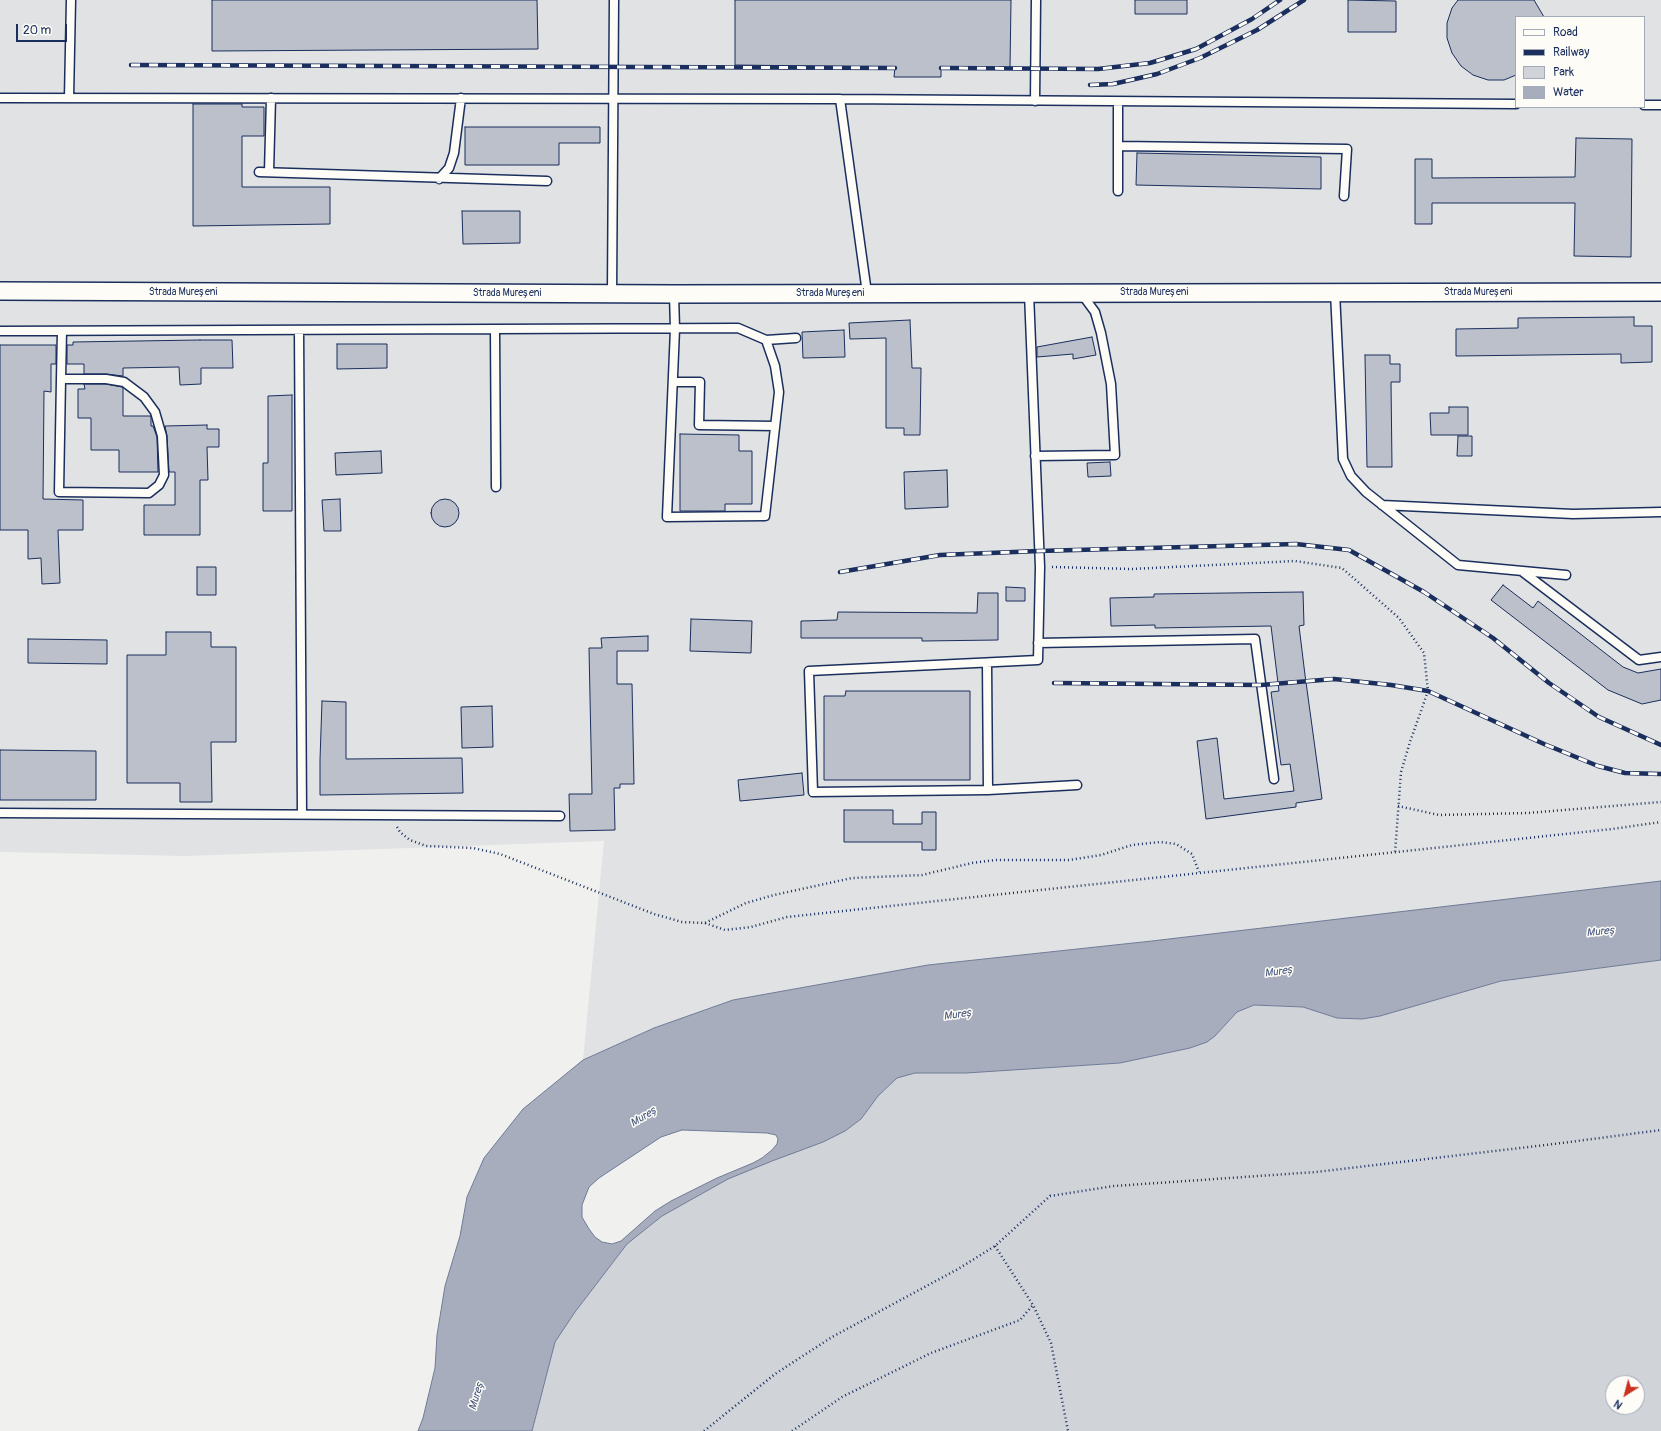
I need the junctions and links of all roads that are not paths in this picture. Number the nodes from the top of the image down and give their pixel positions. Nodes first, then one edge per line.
1 (71, 0) edge
2 (614, 0) edge
3 (1036, 0) edge
4 (0, 98) edge
5 (69, 98) junction
6 (271, 98) junction
7 (461, 98) junction
8 (613, 98) junction
9 (840, 99) junction
10 (1035, 101) junction
11 (1118, 102) junction
12 (1515, 104) edge
13 (1645, 105) edge
14 (1661, 105) edge
15 (1118, 146) junction
16 (259, 172) dead end
17 (269, 172) junction
18 (439, 179) junction
19 (547, 181) dead end
20 (1118, 191) dead end
21 (1344, 196) dead end
22 (0, 291) edge
23 (1080, 292) junction
24 (1335, 292) junction
25 (1661, 292) edge
26 (612, 293) junction
27 (867, 293) junction
28 (1029, 293) junction
29 (674, 294) junction
30 (675, 329) junction
31 (299, 330) junction
32 (495, 330) junction
33 (0, 331) edge
34 (62, 331) junction
35 (796, 338) dead end
36 (766, 340) junction
37 (61, 379) junction
38 (672, 382) junction
39 (775, 426) junction
40 (1035, 456) junction
41 (496, 487) dead end
42 (1382, 505) junction
43 (1661, 512) edge
44 (1522, 571) junction
45 (1566, 575) dead end
46 (1038, 643) junction
47 (1661, 656) edge
48 (987, 663) junction
49 (1274, 779) dead end
50 (1077, 785) dead end
51 (988, 790) junction
52 (0, 813) edge
53 (302, 814) junction
54 (560, 816) dead end

1 - 5 lane
2 - 8 lane
3 - 10 lane
4 - 5 lane
5 - 6 lane
6 - 7 lane
6 - 17 lane
7 - 8 lane
7 - 18 lane
8 - 9 lane
8 - 26 lane
9 - 10 lane
9 - 27 lane
10 - 11 lane
11 - 12 lane
11 - 15 lane
13 - 14 lane
15 - 20 lane
15 - 21 lane
16 - 17 lane
17 - 18 lane
18 - 19 lane
22 - 26 street, Strada Mureșeni
23 - 24 street, Strada Mureșeni
23 - 28 street, Strada Mureșeni
23 - 40 lane
24 - 25 street, Strada Mureșeni
24 - 42 lane
26 - 29 street, Strada Mureșeni
27 - 28 street, Strada Mureșeni
27 - 29 street, Strada Mureșeni
28 - 40 lane
29 - 30 lane
30 - 32 lane
30 - 36 lane
30 - 38 lane
31 - 32 lane
31 - 34 lane
31 - 53 lane
32 - 41 lane
33 - 34 lane
34 - 37 lane
35 - 36 lane
36 - 39 lane
37 - 37 lane
38 - 39 lane
38 - 39 lane
40 - 46 lane
42 - 43 lane
42 - 44 lane
44 - 45 lane
44 - 47 lane
46 - 48 lane
46 - 49 lane
48 - 51 lane
48 - 51 lane
50 - 51 lane
52 - 53 lane
53 - 54 lane

